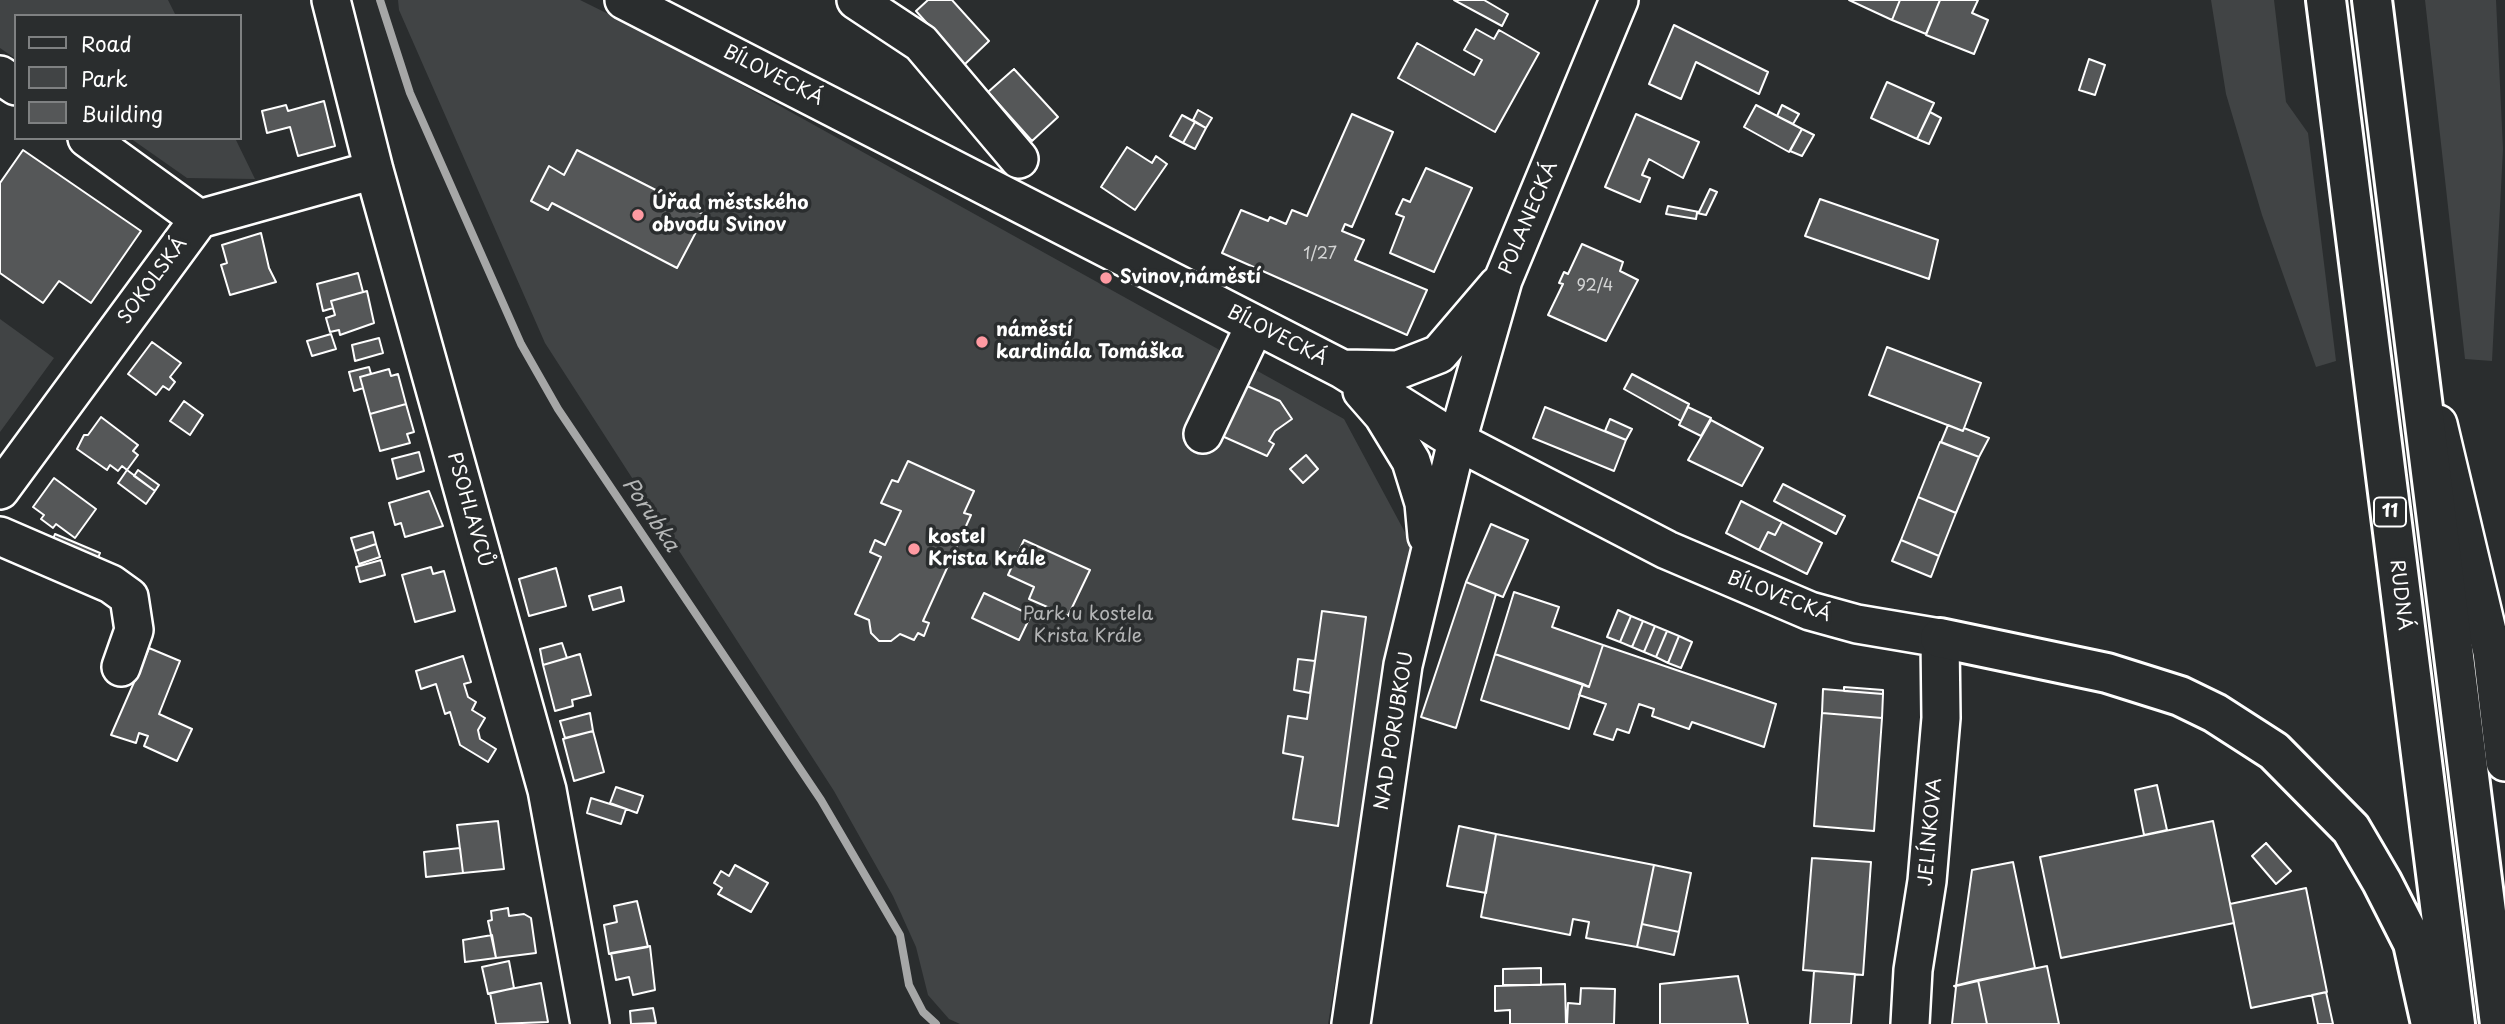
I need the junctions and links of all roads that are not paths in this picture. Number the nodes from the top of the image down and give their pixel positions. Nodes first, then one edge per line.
1 (331, 0) edge
2 (624, 0) edge
3 (856, 0) edge
4 (1619, 0) edge
5 (2326, 0) edge
6 (2372, 0) edge
7 (91, 140) edge
8 (1019, 159) dead end
9 (374, 170) junction
10 (199, 219) junction
11 (1503, 280) junction
12 (1255, 326) junction
13 (2415, 333) junction
14 (1342, 369) junction
15 (1203, 434) dead end
16 (1457, 441) junction
17 (0, 490) edge
18 (0, 536) edge
19 (1429, 551) junction
20 (1940, 638) junction
21 (121, 667) dead end
22 (2505, 762) edge
23 (590, 1024) edge
24 (1351, 1024) edge
25 (1910, 1024) edge
26 (2431, 1024) edge
27 (2455, 1024) edge
28 (2500, 1024) edge

1 - 9 street, PSOHLAVCŮ
2 - 12 street, BÍLOVECKÁ
3 - 8 street
4 - 11 street, POLANECKÁ
5 - 27 highway, RUDNÁ / 11
6 - 13 highway, 11
7 - 10 street
9 - 10 street, SOKOLSKÁ
9 - 23 street, PSOHLAVCŮ
10 - 17 street, SOKOLSKÁ
11 - 14 street
11 - 16 street, POLANECKÁ
12 - 14 street, BÍLOVECKÁ
12 - 15 street
13 - 22 street
13 - 28 highway, 11
14 - 16 street, BÍLOVECKÁ
14 - 19 street
16 - 19 street, NAD PORUBKOU
16 - 20 street, BÍLOVECKÁ
18 - 21 street
19 - 24 street, NAD PORUBKOU
20 - 25 street, JELÍNKOVA
20 - 26 highway

